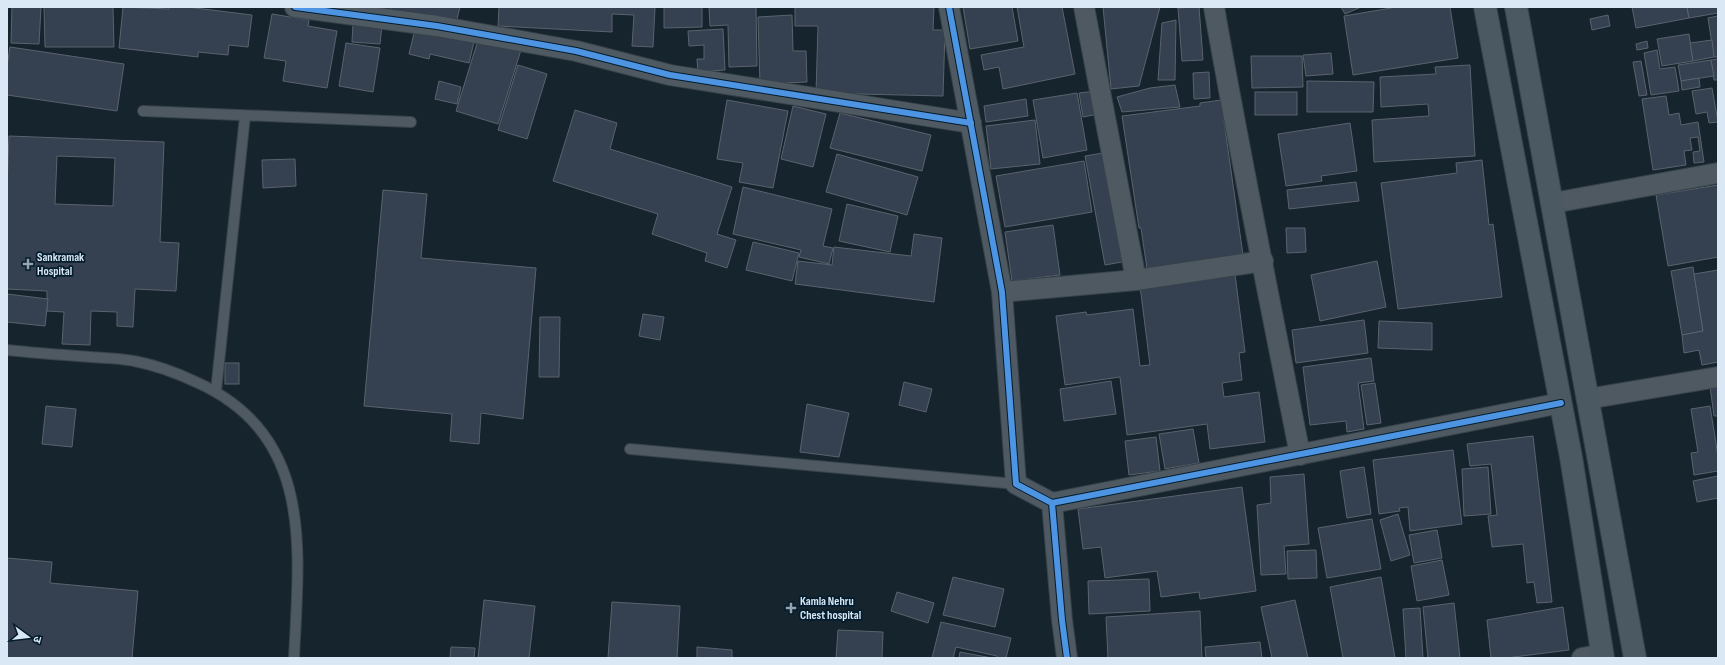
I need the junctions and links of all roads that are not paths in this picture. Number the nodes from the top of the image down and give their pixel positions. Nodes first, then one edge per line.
1 (295, 7) edge
2 (949, 7) edge
3 (1084, 7) edge
4 (1214, 7) edge
5 (1485, 7) edge
6 (1516, 7) edge
7 (143, 111) dead end
8 (245, 116) junction
9 (411, 122) dead end
10 (971, 123) junction
11 (1718, 173) edge
12 (1553, 203) junction
13 (1262, 261) junction
14 (1136, 280) junction
15 (1002, 292) junction
16 (7, 350) edge
17 (1718, 377) edge
18 (216, 391) junction
19 (1586, 399) junction
20 (1561, 403) junction
21 (630, 449) dead end
22 (1300, 455) junction
23 (1016, 484) junction
24 (1052, 503) junction
25 (1603, 656) edge
26 (294, 658) edge
27 (1067, 658) edge
28 (1582, 658) edge
29 (1635, 658) edge

1 - 10 street
2 - 10 street
3 - 14 street
4 - 13 street
5 - 20 main road
6 - 12 main road
7 - 8 lane
8 - 9 lane
8 - 18 lane
10 - 15 street
11 - 12 street
12 - 19 main road
13 - 14 street
13 - 22 street
14 - 15 street
15 - 23 street
16 - 18 lane
17 - 19 street
18 - 26 lane
19 - 29 main road
20 - 22 street
20 - 25 main road
21 - 23 lane
22 - 24 street
23 - 24 street
24 - 27 street
25 - 28 street

